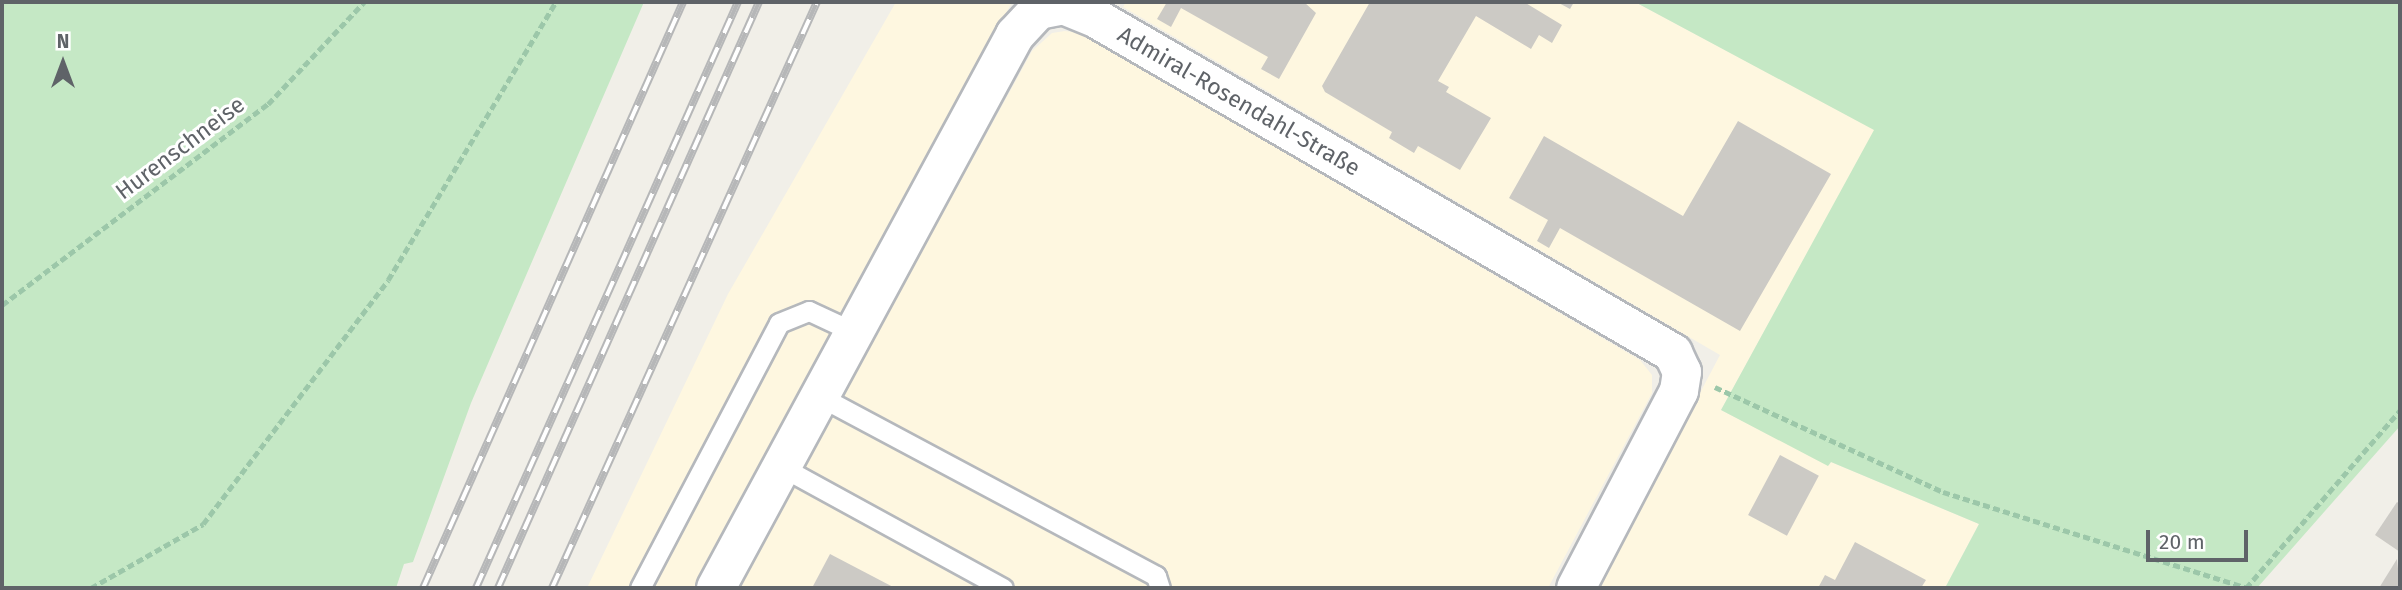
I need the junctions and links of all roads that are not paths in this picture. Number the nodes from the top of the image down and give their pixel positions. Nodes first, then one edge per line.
1 (854, 332) junction
2 (820, 396) junction
3 (780, 466) junction
4 (640, 588) edge
5 (716, 588) edge
6 (1003, 588) edge
7 (1160, 588) edge
8 (1576, 588) edge

1 - 2 street, Admiral-Rosendahl-Straße
1 - 4 lane
1 - 8 street, Admiral-Rosendahl-Straße
2 - 3 street, Admiral-Rosendahl-Straße
2 - 7 lane
3 - 5 street, Admiral-Rosendahl-Straße
3 - 6 lane

